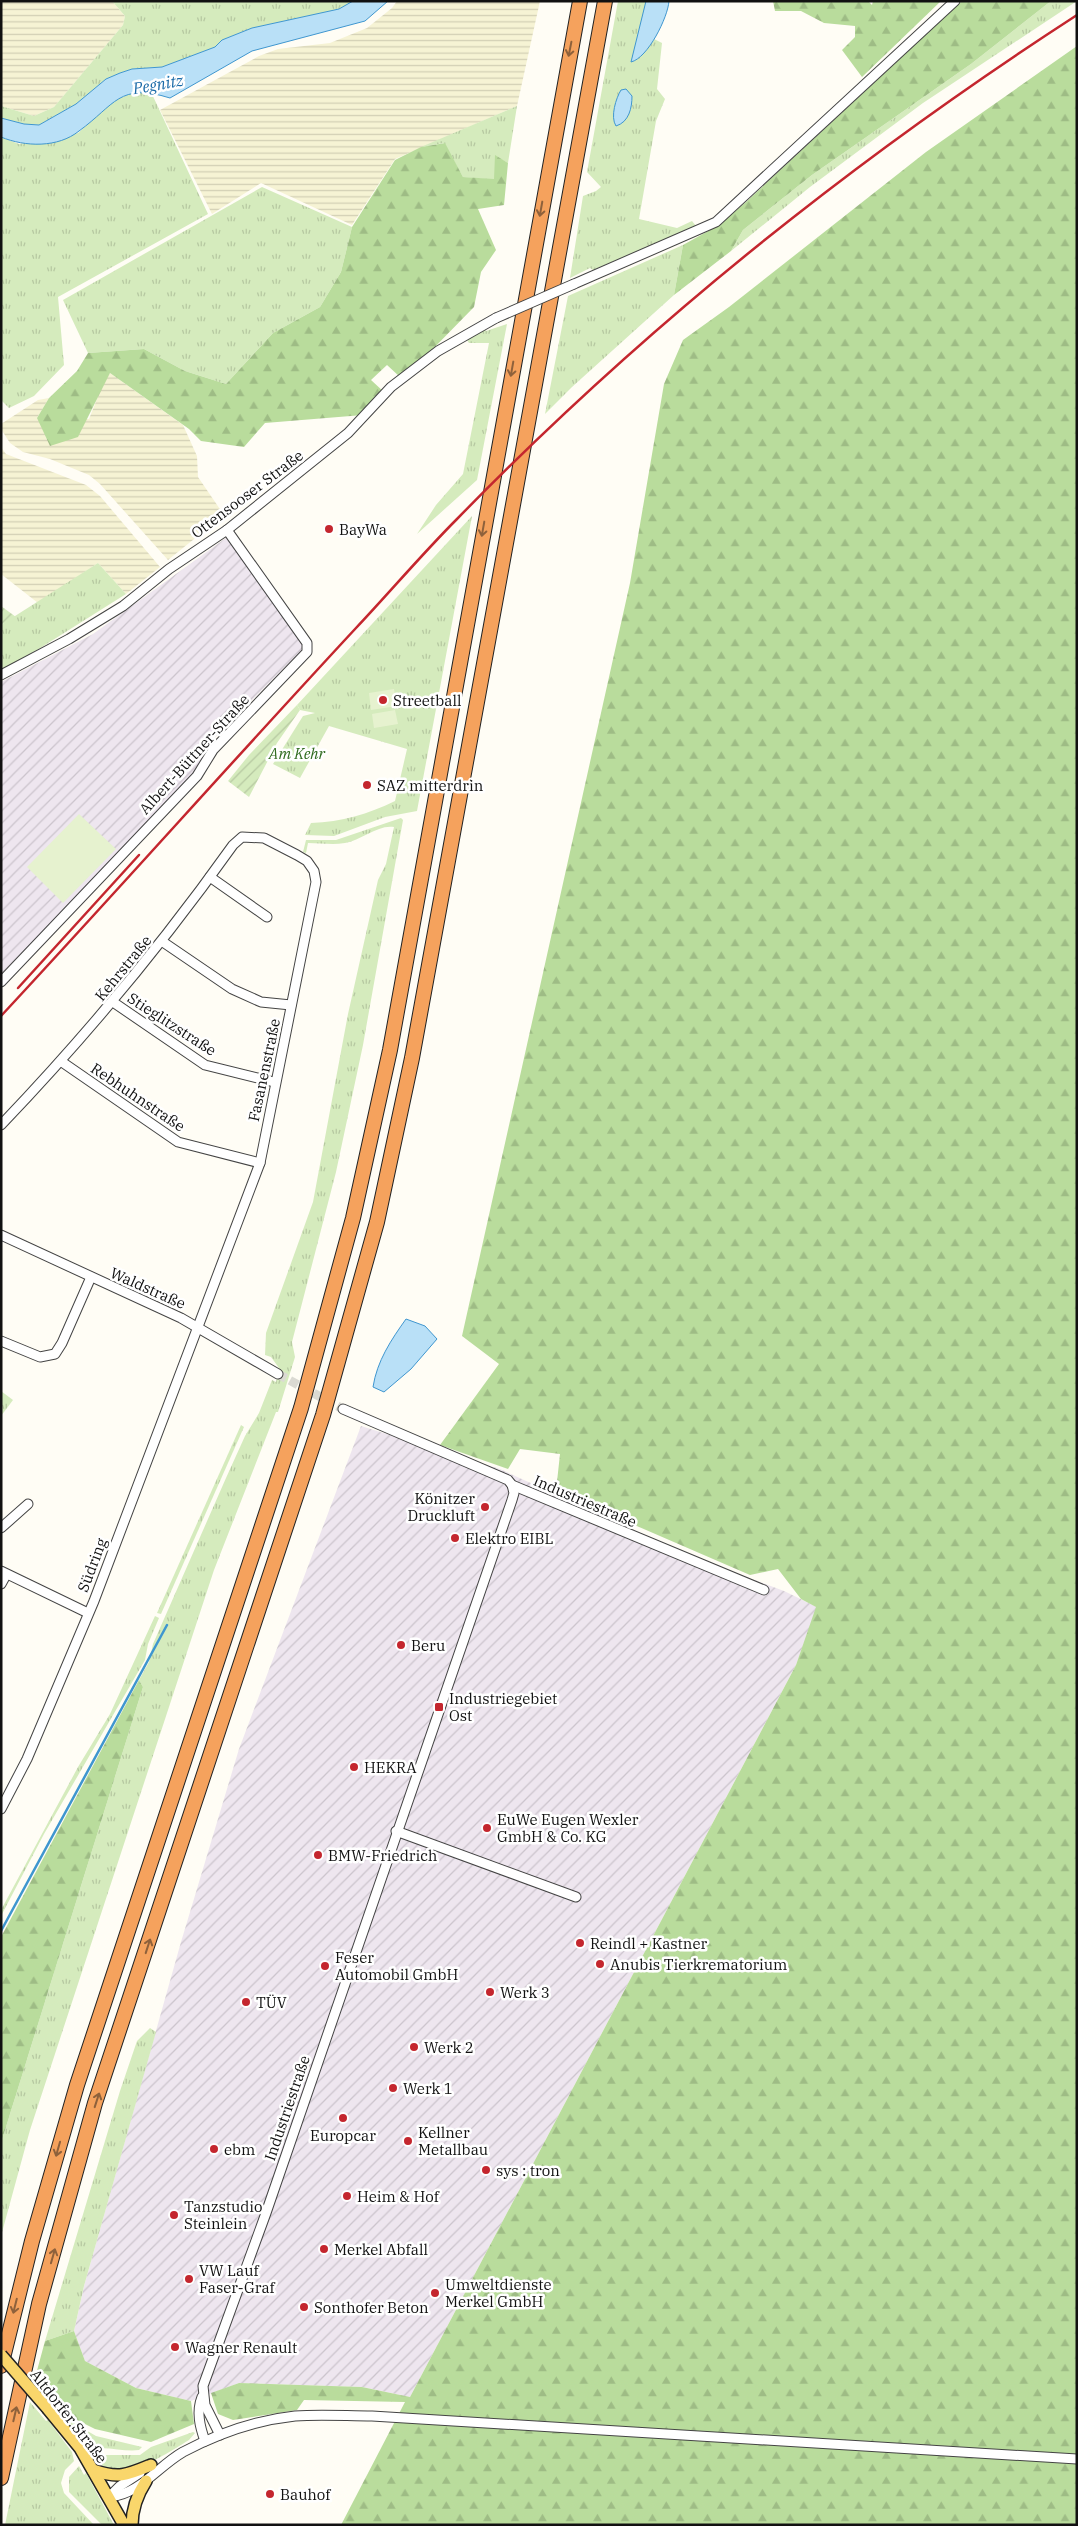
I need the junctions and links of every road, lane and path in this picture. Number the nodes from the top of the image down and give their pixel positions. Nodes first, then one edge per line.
1 (580, 1) edge
2 (605, 1) edge
3 (955, 1) edge
4 (227, 530) junction
5 (1, 675) edge
6 (264, 838) joint
7 (210, 878) junction
8 (267, 917) dead end
9 (163, 942) junction
10 (1, 982) edge
11 (113, 1002) junction
12 (292, 1005) junction
13 (62, 1062) junction
14 (274, 1082) junction
15 (1, 1125) edge
16 (260, 1163) junction
17 (1, 1235) edge
18 (91, 1278) junction
19 (196, 1326) junction
20 (1, 1341) edge
21 (278, 1374) tunnel mouth
22 (343, 1409) tunnel mouth
23 (512, 1485) junction
24 (28, 1504) dead end
25 (1, 1528) edge
26 (4, 1573) edge
27 (1, 1584) edge
28 (764, 1590) dead end
29 (88, 1613) junction
30 (1, 1809) edge
31 (396, 1831) junction
32 (576, 1897) dead end
33 (4, 2342) edge
34 (1, 2354) edge
35 (1, 2366) edge
36 (203, 2394) junction
37 (220, 2435) junction
38 (205, 2441) junction
39 (1077, 2459) edge
40 (169, 2460) junction
41 (151, 2466) junction
42 (93, 2470) junction
43 (1, 2478) edge
44 (146, 2481) junction
45 (109, 2497) junction
46 (124, 2525) edge
47 (132, 2525) edge

1 -> 33 highway
43 -> 2 highway
3 - 4 street, Ottensooser Straße, bridge
4 - 5 street, Ottensooser Straße
4 - 10 street, Albert-Büttner-Straße
6 - 7 street, Kehrstraße
6 - 12 street, Fasanenstraße
7 - 8 street
7 - 9 street, Kehrstraße
9 - 11 street, Kehrstraße
9 - 12 street
11 - 13 street, Kehrstraße
11 - 14 street, Stieglitzstraße
12 - 14 street, Fasanenstraße
13 - 15 street, Kehrstraße
13 - 16 street, Rebhuhnstraße
14 - 16 street, Fasanenstraße
16 - 19 street, Fasanenstraße
17 - 18 street, Waldstraße
18 - 19 street, Waldstraße
18 - 20 street
19 - 21 street, Waldstraße
19 - 29 street, Südring
22 - 23 street
23 - 28 street, Industriestraße
23 - 31 street, Industriestraße
24 - 25 street
26 - 27 street
26 - 29 street
29 - 30 street, Südring
31 - 32 street
31 - 36 street, Industriestraße
33 - 35 highway
34 - 42 main road, Altdorfer Straße, bridge
36 - 37 street
36 - 38 street, Industriestraße
37 - 38 street
37 - 39 street
38 - 40 street
40 - 41 street
40 - 44 street
41 - 42 main road
41 - 45 street
42 - 45 main road, Altdorfer Straße
44 - 45 street
44 - 47 main road
45 - 46 main road, Altdorfer Straße

